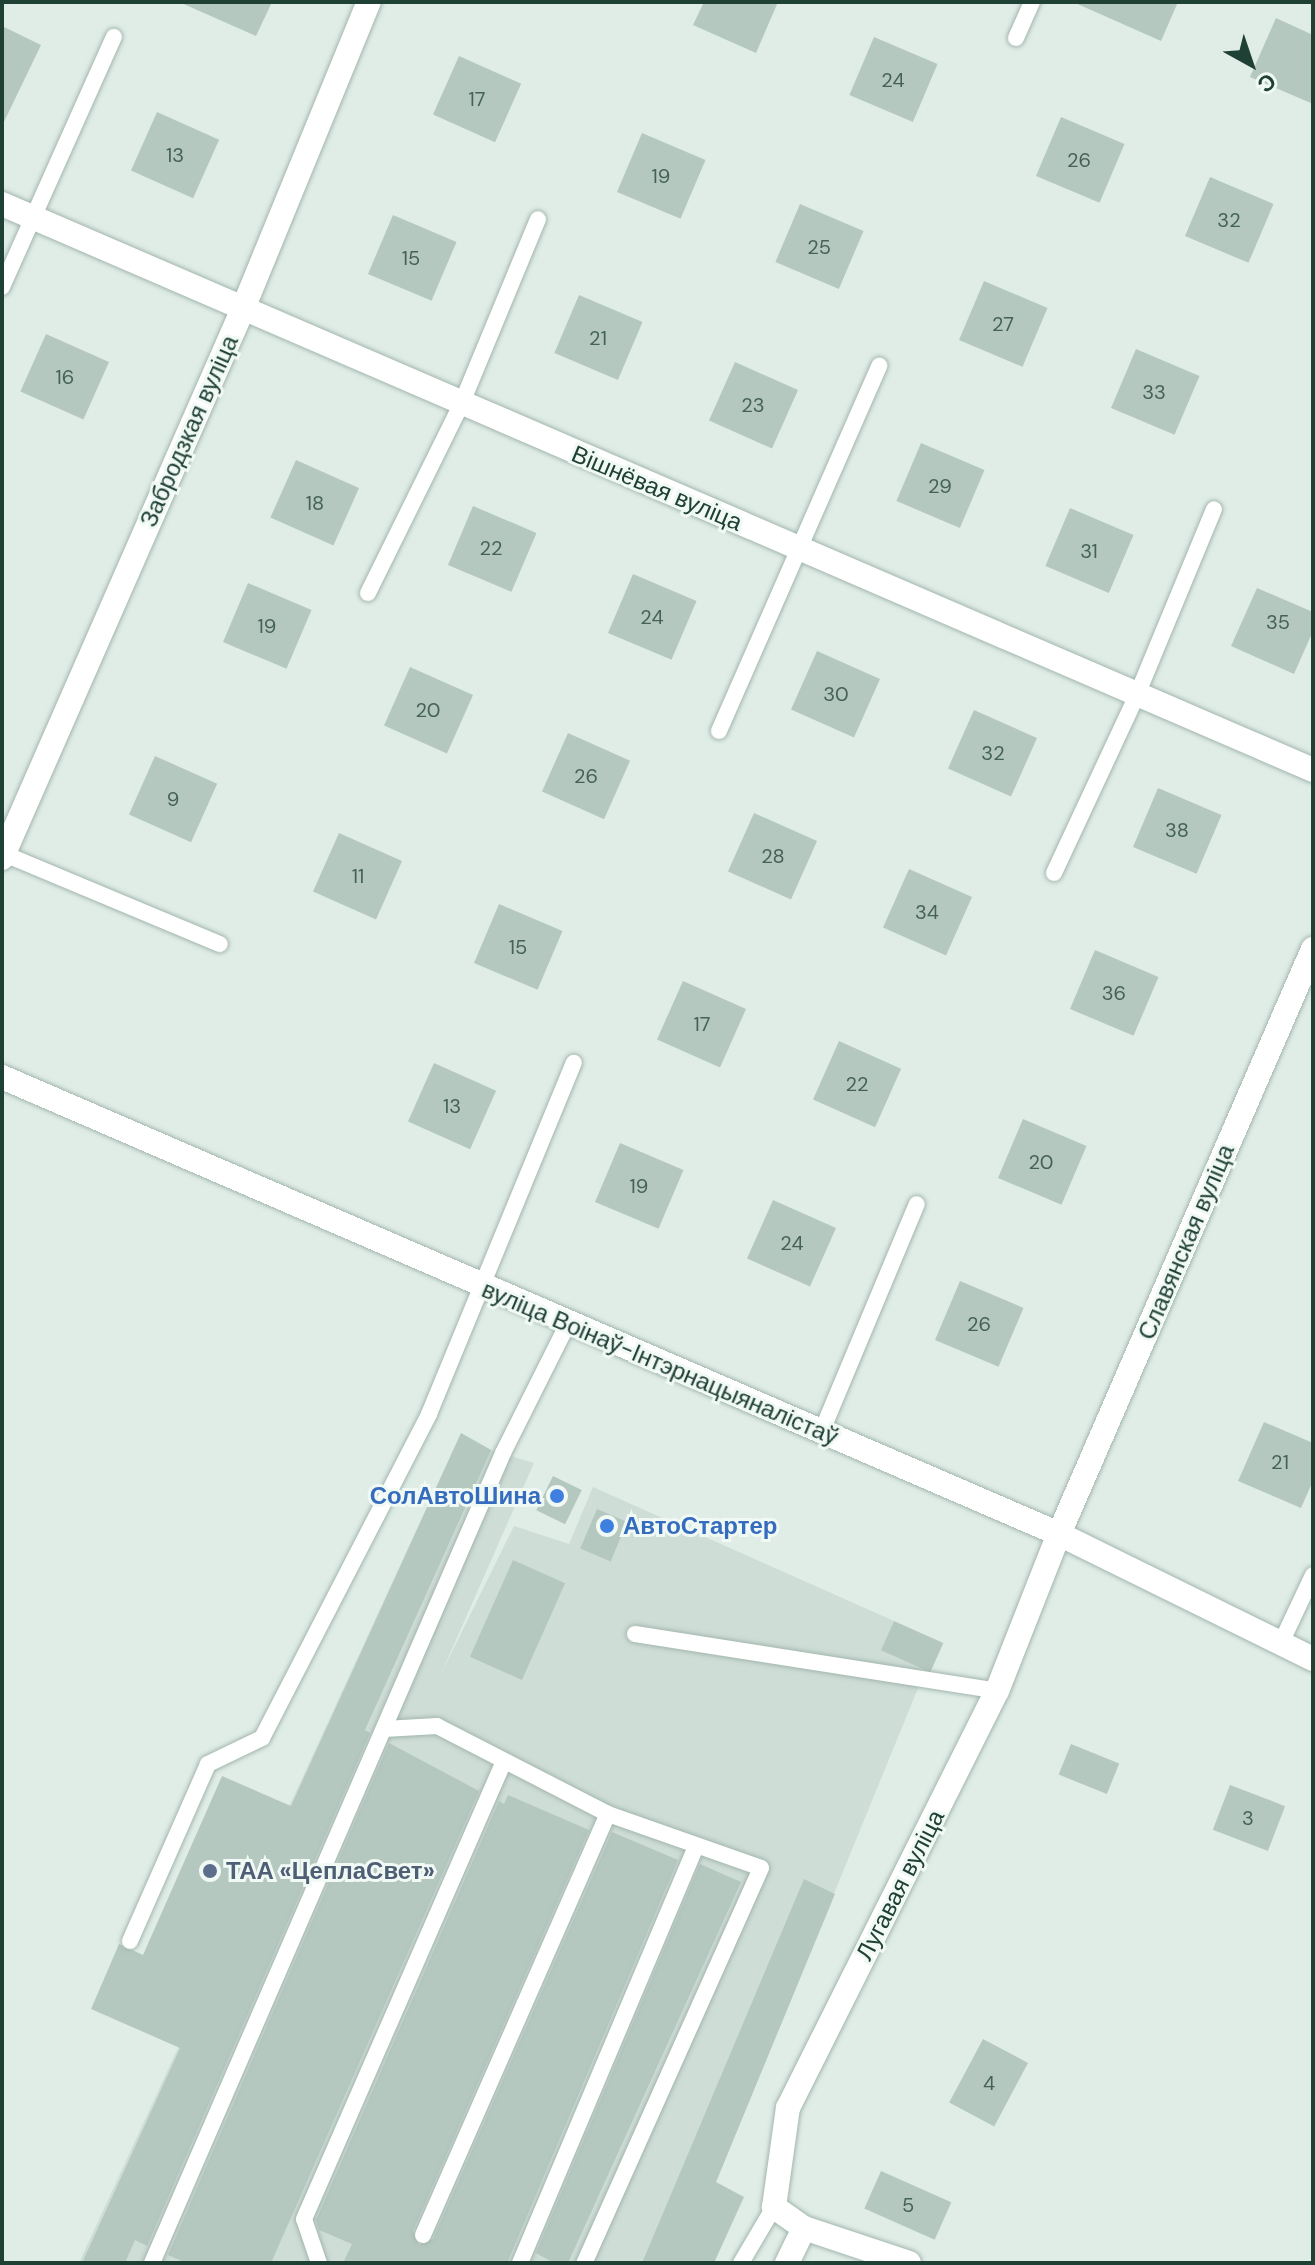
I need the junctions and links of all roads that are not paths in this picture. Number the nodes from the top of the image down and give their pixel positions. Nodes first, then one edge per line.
1 (369, 2) edge
2 (1032, 2) edge
3 (114, 37) dead end
4 (1016, 38) dead end
5 (2, 204) edge
6 (33, 218) junction
7 (538, 219) dead end
8 (2, 287) edge
9 (242, 311) junction
10 (879, 366) dead end
11 (461, 405) junction
12 (1214, 509) dead end
13 (801, 550) junction
14 (368, 593) dead end
15 (1137, 695) junction
16 (719, 731) dead end
17 (1313, 770) edge
18 (3, 855) edge
19 (1054, 873) dead end
20 (220, 944) dead end
21 (1313, 949) edge
22 (1308, 976) edge
23 (574, 1063) dead end
24 (2, 1077) edge
25 (917, 1204) dead end
26 (484, 1286) junction
27 (568, 1323) junction
28 (821, 1433) junction
29 (1059, 1534) junction
30 (1313, 1575) edge
31 (635, 1634) dead end
32 (1280, 1645) junction
33 (1313, 1659) edge
34 (997, 1691) junction
35 (384, 1729) junction
36 (503, 1764) junction
37 (608, 1814) junction
38 (695, 1848) junction
39 (130, 1941) dead end
40 (774, 2207) junction
41 (804, 2228) junction
42 (423, 2235) dead end
43 (152, 2263) edge
44 (319, 2263) edge
45 (520, 2263) edge
46 (584, 2263) edge
47 (741, 2263) edge
48 (787, 2263) edge
49 (909, 2263) edge

1 - 9 street, Забродзкая вуліца
2 - 4 lane
3 - 6 lane
5 - 6 street, Вішнёвая вуліца
6 - 8 lane
6 - 9 street, Вішнёвая вуліца
7 - 11 lane
9 - 11 street, Вішнёвая вуліца
9 - 18 street, Забродзкая вуліца
10 - 13 lane
11 - 13 street, Вішнёвая вуліца
11 - 14 lane
12 - 15 lane
13 - 15 street, Вішнёвая вуліца
13 - 16 lane
15 - 17 street, Вішнёвая вуліца
15 - 19 lane
18 - 20 lane
21 - 22 street, Славянская вуліца
22 - 29 street, Славянская вуліца
23 - 26 lane
24 - 26 street, вуліца Воінаў-Інтэрнацыяналістаў
25 - 28 lane
26 - 27 street, вуліца Воінаў-Інтэрнацыяналістаў
26 - 39 lane
27 - 28 street, вуліца Воінаў-Інтэрнацыяналістаў
27 - 35 lane
28 - 29 street, вуліца Воінаў-Інтэрнацыяналістаў
29 - 32 street, вуліца Воінаў-Інтэрнацыяналістаў
29 - 34 street, Лугавая вуліца
30 - 32 lane
31 - 34 lane
32 - 33 street, вуліца Воінаў-Інтэрнацыяналістаў
34 - 40 street, Лугавая вуліца
35 - 36 lane
35 - 43 lane
36 - 37 lane
36 - 44 lane
37 - 38 lane
37 - 42 lane
38 - 45 lane
38 - 46 lane
40 - 41 street
40 - 47 lane
41 - 48 street
41 - 49 street

